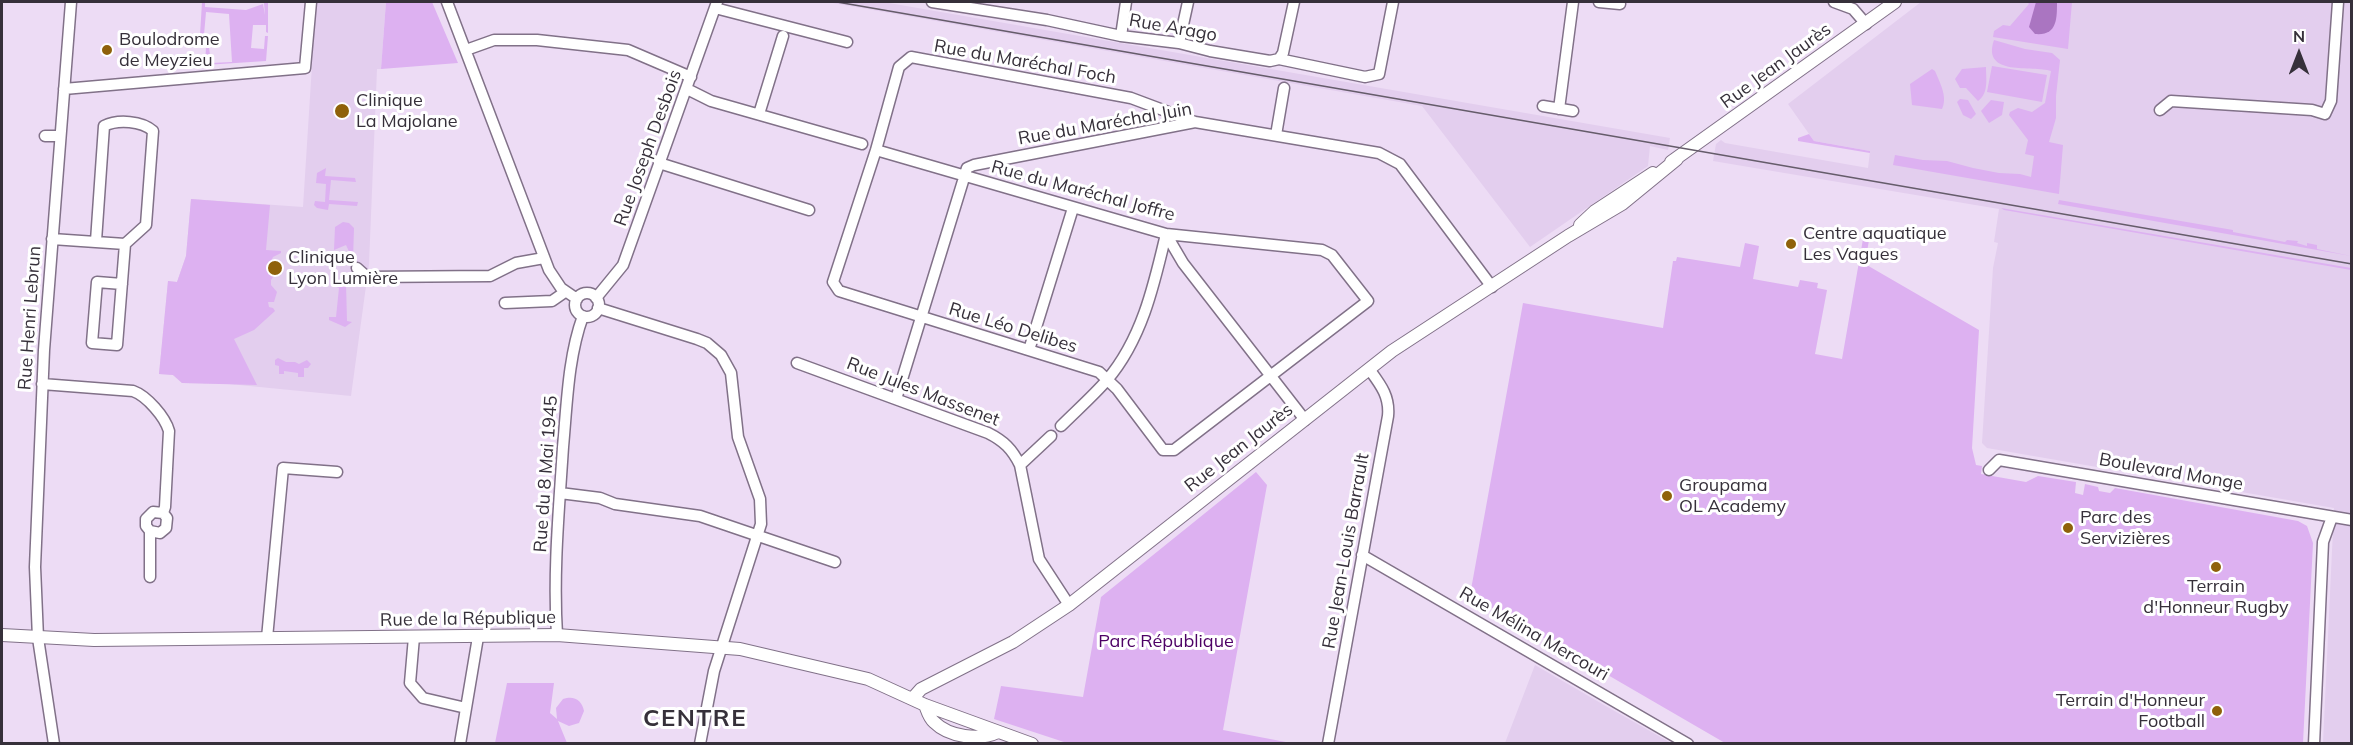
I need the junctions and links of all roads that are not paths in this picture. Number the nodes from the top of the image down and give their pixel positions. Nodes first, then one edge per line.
1 (71, 2) edge
2 (311, 2) edge
3 (447, 2) edge
4 (932, 2) edge
5 (1126, 2) edge
6 (1188, 2) edge
7 (1294, 2) edge
8 (1393, 2) edge
9 (1574, 2) edge
10 (1599, 2) edge
11 (1834, 2) edge
12 (1895, 2) edge
13 (2338, 2) edge
14 (1620, 4) dead end
15 (716, 5) edge
16 (1866, 24) junction
17 (783, 36) dead end
18 (1121, 36) junction
19 (847, 42) dead end
20 (1179, 43) junction
21 (465, 50) junction
22 (1279, 59) junction
23 (691, 77) junction
24 (1284, 88) dead end
25 (687, 89) junction
26 (64, 93) junction
27 (1543, 106) dead end
28 (1559, 109) junction
29 (2160, 110) dead end
30 (1573, 111) dead end
31 (759, 114) junction
32 (1195, 122) junction
33 (1276, 135) junction
34 (45, 136) dead end
35 (60, 136) junction
36 (862, 144) dead end
37 (876, 150) junction
38 (659, 163) junction
39 (964, 175) junction
40 (1073, 208) junction
41 (809, 210) dead end
42 (1166, 234) junction
43 (52, 238) junction
44 (96, 241) junction
45 (125, 244) junction
46 (544, 258) junction
47 (357, 268) dead end
48 (122, 284) junction
49 (1492, 287) junction
50 (565, 292) junction
51 (577, 299) junction
52 (505, 303) dead end
53 (597, 303) junction
54 (583, 316) junction
55 (922, 317) junction
56 (1029, 350) junction
57 (797, 363) dead end
58 (1369, 369) junction
59 (1269, 376) junction
60 (1107, 379) junction
61 (42, 384) junction
62 (896, 399) junction
63 (1305, 420) junction
64 (1061, 426) dead end
65 (1051, 436) dead end
66 (1020, 465) junction
67 (1989, 470) dead end
68 (337, 472) dead end
69 (560, 493) junction
70 (163, 513) junction
71 (2332, 517) junction
72 (2352, 520) edge
73 (150, 531) junction
74 (759, 535) junction
75 (1362, 555) junction
76 (835, 562) dead end
77 (150, 577) dead end
78 (1069, 605) junction
79 (2, 635) edge
80 (557, 635) junction
81 (478, 637) junction
82 (38, 638) junction
83 (267, 638) junction
84 (414, 638) junction
85 (722, 647) junction
86 (932, 685) junction
87 (913, 698) junction
88 (925, 705) junction
89 (466, 708) junction
90 (944, 710) junction
91 (936, 723) junction
92 (977, 723) junction
93 (998, 732) junction
94 (974, 740) edge
95 (54, 744) edge
96 (460, 744) edge
97 (700, 744) edge
98 (1032, 744) edge
99 (1328, 744) edge
100 (1688, 744) edge
101 (2313, 744) edge

1 - 26 street, Rue Henri Lebrun
2 - 26 street
3 - 21 street
4 - 18 street, Rue Arago
5 - 18 street
6 - 20 street
7 - 22 street
8 - 22 street, Rue Arago
9 - 28 street
10 - 14 street
11 - 16 street
12 - 16 main road, Rue Jean Jaurès
13 - 29 street
15 - 19 street
15 - 23 street, Rue Joseph Desbois
16 - 49 main road, Rue Jean Jaurès
17 - 31 street
18 - 20 street, Rue Arago
20 - 22 street, Rue Arago
21 - 23 street
21 - 46 street
23 - 25 street, Rue Joseph Desbois
24 - 33 street
25 - 31 street
25 - 38 street, Rue Joseph Desbois
26 - 35 street, Rue Henri Lebrun
27 - 28 street
28 - 30 street
31 - 36 street
32 - 33 street, Rue du Maréchal Juin
32 - 37 street, Rue du Maréchal Foch
32 - 39 street, Rue du Maréchal Juin
33 - 49 street, Rue du Maréchal Juin
34 - 35 street
35 - 43 street, Rue Henri Lebrun
37 - 39 street
37 - 55 street, Rue Léo Delibes
38 - 41 street
38 - 53 street, Rue Joseph Desbois
39 - 40 street, Rue du Maréchal Joffre
39 - 55 street
40 - 42 street, Rue du Maréchal Joffre
40 - 56 street
42 - 59 street
42 - 59 street, Rue du Maréchal Joffre
42 - 60 street
43 - 44 street
43 - 61 street, Rue Henri Lebrun
44 - 45 street
44 - 45 street
45 - 48 street
46 - 47 street
46 - 50 street
48 - 48 street
49 - 58 main road, Rue Jean Jaurès
50 - 51 street
50 - 52 street
51 - 53 street
51 - 54 street
53 - 54 street
53 - 74 street
54 - 69 street, Rue du 8 Mai 1945
55 - 56 street, Rue Léo Delibes
55 - 62 street
56 - 60 street, Rue Léo Delibes
57 - 62 street, Rue Jules Massenet
58 - 63 main road, Rue Jean Jaurès
58 - 75 street, Rue Jean-Louis Barrault
59 - 60 street, Rue Léo Delibes
59 - 63 street
60 - 64 street
61 - 70 street
61 - 82 street, Rue Henri Lebrun
62 - 66 street, Rue Jules Massenet
63 - 78 main road, Rue Jean Jaurès
65 - 66 street
66 - 78 street, Rue Jules Massenet
67 - 71 street, Boulevard Monge
68 - 83 street
69 - 74 street
69 - 80 street, Rue du 8 Mai 1945
70 - 73 street
70 - 73 street
71 - 72 street, Boulevard Monge
71 - 101 street
73 - 77 street
74 - 76 street
74 - 85 street
75 - 99 street, Rue Jean-Louis Barrault
75 - 100 street, Rue Mélina Mercouri
78 - 86 main road, Rue Jean Jaurès
79 - 82 main road, Rue de la République
80 - 81 main road, Rue de la République
80 - 85 main road, Rue de la République
81 - 84 main road, Rue de la République
81 - 89 street
82 - 83 main road, Rue de la République
82 - 95 street, Rue Henri Lebrun
83 - 84 main road, Rue de la République
84 - 89 street
85 - 87 main road, Rue de la République
85 - 97 street
86 - 87 main road, Rue Jean Jaurès
86 - 88 main road
87 - 88 main road, Rue de la République
88 - 90 main road, Rue de la République
88 - 91 main road, Rue de la République
89 - 96 street
90 - 91 main road
90 - 92 main road, Rue de la République
91 - 94 main road
92 - 93 main road, Rue de la République
92 - 94 street
93 - 94 main road
93 - 98 main road, Rue de la République

